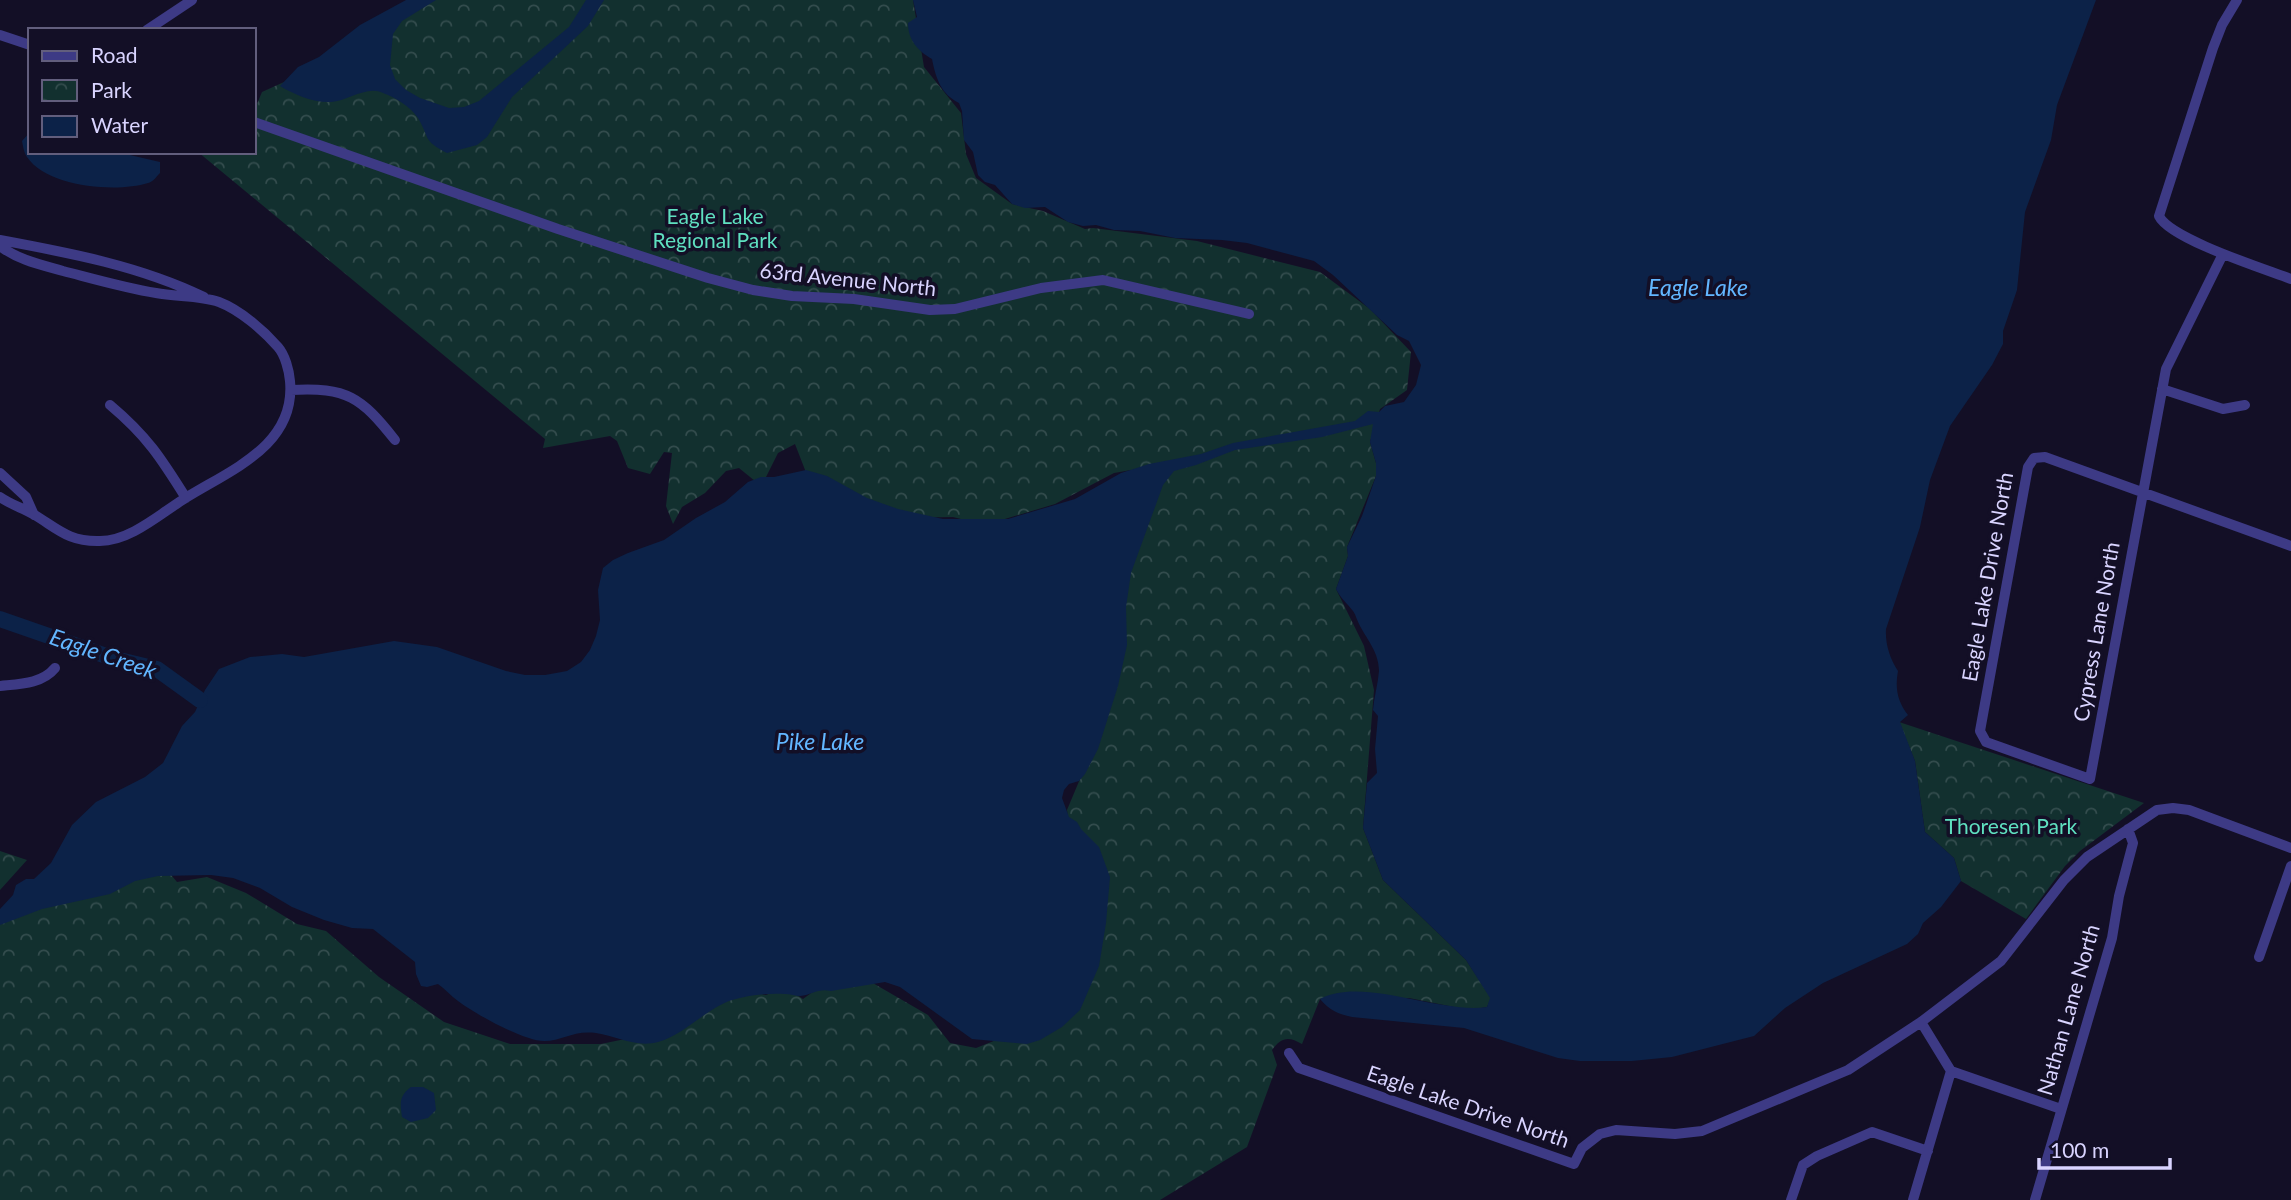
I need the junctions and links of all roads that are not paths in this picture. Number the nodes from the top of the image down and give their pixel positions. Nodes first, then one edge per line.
1 (2237, 0) edge
2 (187, 1) edge
3 (150, 28) edge
4 (0, 35) edge
5 (28, 45) edge
6 (256, 123) edge
7 (0, 240) edge
8 (0, 246) edge
9 (2223, 254) junction
10 (2291, 279) edge
11 (208, 299) junction
12 (1249, 314) dead end
13 (2162, 389) junction
14 (291, 390) junction
15 (110, 405) dead end
16 (2245, 405) dead end
17 (395, 440) dead end
18 (0, 473) edge
19 (2142, 492) junction
20 (0, 497) edge
21 (186, 498) junction
22 (34, 515) junction
23 (2291, 546) edge
24 (55, 668) dead end
25 (0, 685) edge
26 (2090, 779) joint
27 (2129, 830) junction
28 (2291, 848) edge
29 (2291, 866) edge
30 (2259, 957) dead end
31 (1921, 1022) junction
32 (1289, 1053) dead end
33 (1951, 1071) junction
34 (2061, 1109) junction
35 (1928, 1151) junction
36 (1791, 1200) edge
37 (1913, 1200) edge
38 (2035, 1200) edge

1 - 9 street
2 - 3 street
4 - 5 street
6 - 12 street, 63rd Avenue North
7 - 11 street
8 - 11 street
9 - 10 street
9 - 13 street
11 - 14 street
13 - 16 street
13 - 19 street
14 - 17 street
14 - 21 street
15 - 21 street
18 - 22 street
19 - 23 street
19 - 26 street, Cypress Lane North
19 - 26 street, Eagle Lake Drive North
20 - 22 street
21 - 22 street
24 - 25 street
27 - 28 street, Eagle Lake Drive North
27 - 31 street, Eagle Lake Drive North
27 - 34 street, Nathan Lane North
29 - 30 street
31 - 32 street, Eagle Lake Drive North
31 - 33 street
33 - 34 street
33 - 35 street
34 - 38 street, Nathan Lane North
35 - 36 street
35 - 37 street

